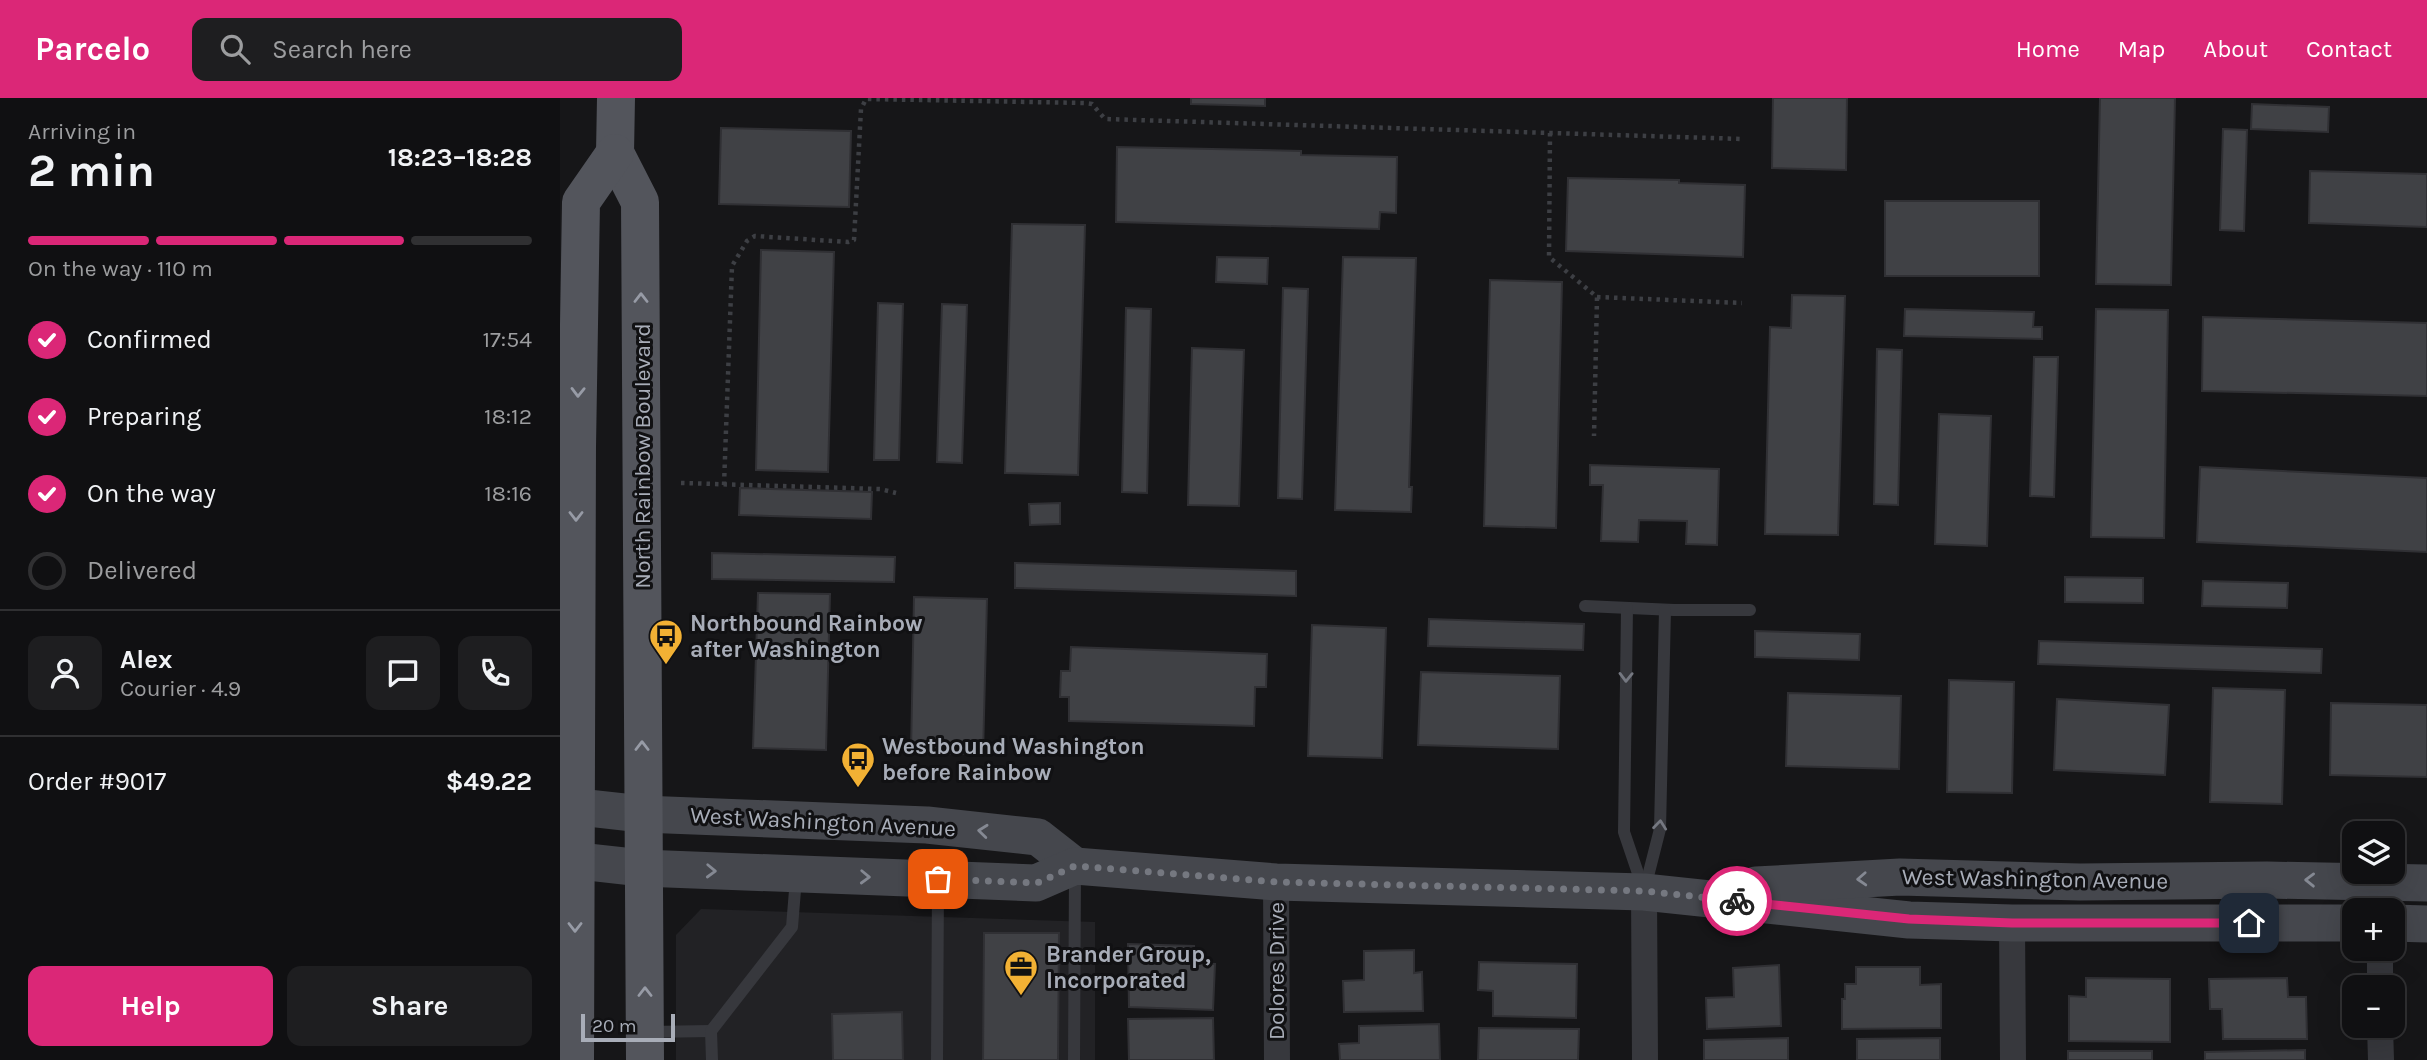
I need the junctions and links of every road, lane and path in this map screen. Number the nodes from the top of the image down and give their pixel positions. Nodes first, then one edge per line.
1 (616, 98) edge
2 (1550, 134) junction
3 (1743, 139) dead end
4 (615, 152) junction
5 (1597, 297) junction
6 (1742, 303) dead end
7 (1594, 436) dead end
8 (681, 483) dead end
9 (724, 485) junction
10 (896, 493) dead end
11 (1585, 606) dead end
12 (1628, 608) junction
13 (1665, 610) junction
14 (1750, 610) dead end
15 (568, 805) edge
16 (642, 814) junction
17 (568, 859) edge
18 (1075, 866) junction
19 (642, 868) junction
20 (797, 875) junction
21 (938, 879) junction
22 (1276, 882) junction
23 (2427, 883) edge
24 (1644, 891) junction
25 (2379, 896) edge
26 (2012, 923) junction
27 (2342, 923) edge
28 (2405, 923) edge
29 (2427, 924) edge
30 (711, 1031) junction
31 (2381, 1038) edge
32 (645, 1046) edge
33 (575, 1060) edge
34 (712, 1060) edge
35 (937, 1060) edge
36 (1074, 1060) edge
37 (1277, 1060) edge
38 (1645, 1060) edge
39 (2013, 1060) edge
40 (2381, 1060) edge

1 - 4 main road, North Rainbow Boulevard
2 - 3 path
2 - 5 path
2 - 9 path
4 -> 15 main road
16 -> 4 main road, North Rainbow Boulevard
5 - 6 path
5 - 7 path
8 - 9 path
9 - 10 path
11 - 12 lane
12 - 13 lane
12 -> 24 lane
13 - 14 lane
24 -> 13 lane
15 - 16 main road, West Washington Avenue
15 - 17 main road
18 -> 16 main road, West Washington Avenue
16 - 19 main road, North Rainbow Boulevard
17 - 19 main road, West Washington Avenue
17 -> 33 main road
18 - 21 main road, West Washington Avenue
18 - 22 main road, West Washington Avenue
18 - 36 lane
19 -> 20 main road, West Washington Avenue
32 -> 19 main road, North Rainbow Boulevard
20 -> 21 main road, West Washington Avenue
20 - 30 lane
21 - 35 lane
22 - 24 main road, West Washington Avenue
22 - 37 street, Dolores Drive
23 - 25 main road, West Washington Avenue
25 -> 24 main road, West Washington Avenue
24 - 26 main road, West Washington Avenue
24 - 38 street
26 - 27 main road, West Washington Avenue
26 - 39 street
28 - 29 main road
30 - 32 lane
30 - 34 lane
31 - 40 street

